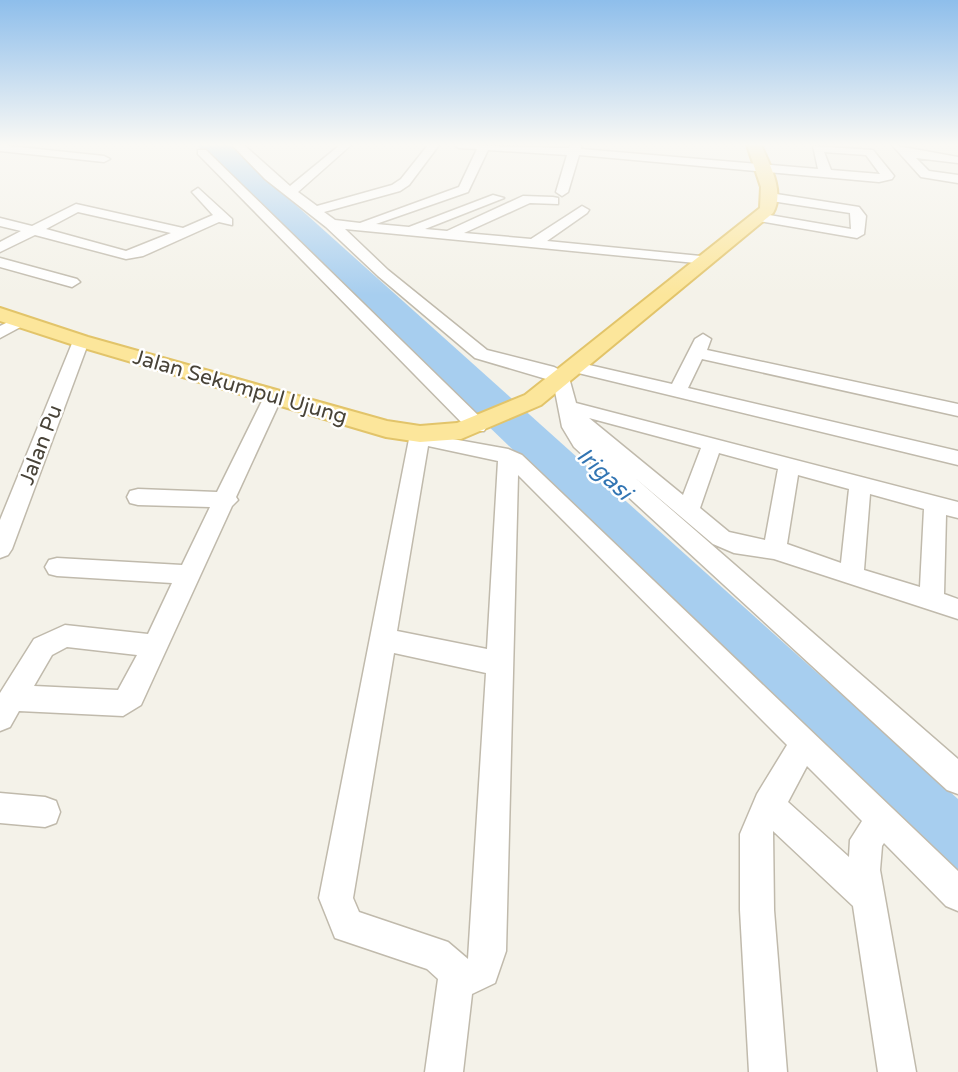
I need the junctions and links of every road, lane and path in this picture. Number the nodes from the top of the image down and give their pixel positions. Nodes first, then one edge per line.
1 (201, 195) edge
2 (246, 195) edge
3 (294, 195) edge
4 (371, 195) edge
5 (447, 195) edge
6 (557, 195) edge
7 (504, 196) dead end
8 (769, 197) joint
9 (582, 210) dead end
10 (315, 211) junction
11 (758, 217) junction
12 (2, 222) dead end
13 (331, 225) junction
14 (362, 225) junction
15 (34, 230) junction
16 (405, 231) junction
17 (184, 232) junction
18 (449, 234) junction
19 (536, 242) junction
20 (0, 248) edge
21 (706, 260) junction
22 (0, 262) edge
23 (72, 282) dead end
24 (10, 318) edge
25 (0, 333) edge
26 (81, 341) junction
27 (569, 373) junction
28 (677, 391) junction
29 (273, 397) junction
30 (570, 410) junction
31 (958, 410) edge
32 (480, 425) junction
33 (423, 434) junction
34 (712, 445) junction
35 (508, 456) junction
36 (958, 458) edge
37 (789, 466) junction
38 (860, 485) junction
39 (138, 496) dead end
40 (227, 500) junction
41 (947, 507) edge
42 (688, 512) junction
43 (0, 549) edge
44 (779, 551) junction
45 (57, 567) dead end
46 (191, 575) junction
47 (852, 577) junction
48 (932, 601) junction
49 (958, 609) edge
50 (383, 639) junction
51 (155, 646) junction
52 (500, 664) junction
53 (6, 708) edge
54 (803, 745) junction
55 (958, 779) edge
56 (768, 806) junction
57 (0, 808) edge
58 (45, 812) dead end
59 (883, 820) junction
60 (958, 894) edge
61 (868, 897) junction
62 (456, 978) junction
63 (444, 1072) edge
64 (768, 1072) edge
65 (897, 1072) edge

1 - 17 street
2 - 32 street
3 - 10 street
4 - 10 street
5 - 14 street
6 - 18 street
7 - 16 street
8 - 11 main road
8 - 11 street
9 - 19 street
10 - 13 street
11 - 21 main road
12 - 15 street
13 - 14 street
13 - 27 street
14 - 16 street
15 - 17 street
15 - 17 street
15 - 20 street
16 - 18 street
18 - 19 street
19 - 21 street
21 - 27 main road
22 - 23 street
24 - 25 street
24 - 26 main road, Jalan Sekumpul Ujung
26 - 29 main road, Jalan Sekumpul Ujung
26 - 43 street, Jalan Pu
27 - 28 street
27 - 30 street
27 - 32 main road, Jalan Sekumpul Ujung
28 - 31 street
28 - 36 street
29 - 33 main road, Jalan Sekumpul Ujung
29 - 40 street
30 - 34 street
30 - 42 street
30 - 55 street
32 - 33 main road, Jalan Sekumpul Ujung
33 - 35 street
33 - 50 street
34 - 37 street
34 - 42 street
35 - 52 street
35 - 54 street
37 - 38 street
37 - 44 street
38 - 41 street
38 - 47 street
39 - 40 street
40 - 46 street
41 - 48 street
42 - 44 street
44 - 47 street
45 - 46 street
46 - 51 street
47 - 48 street
48 - 49 street
50 - 52 street
50 - 62 street
51 - 53 street
51 - 53 street
52 - 62 street
54 - 56 street
54 - 59 street
56 - 61 street
56 - 64 street
57 - 58 street
59 - 60 street
59 - 61 street
61 - 65 street
62 - 63 street

